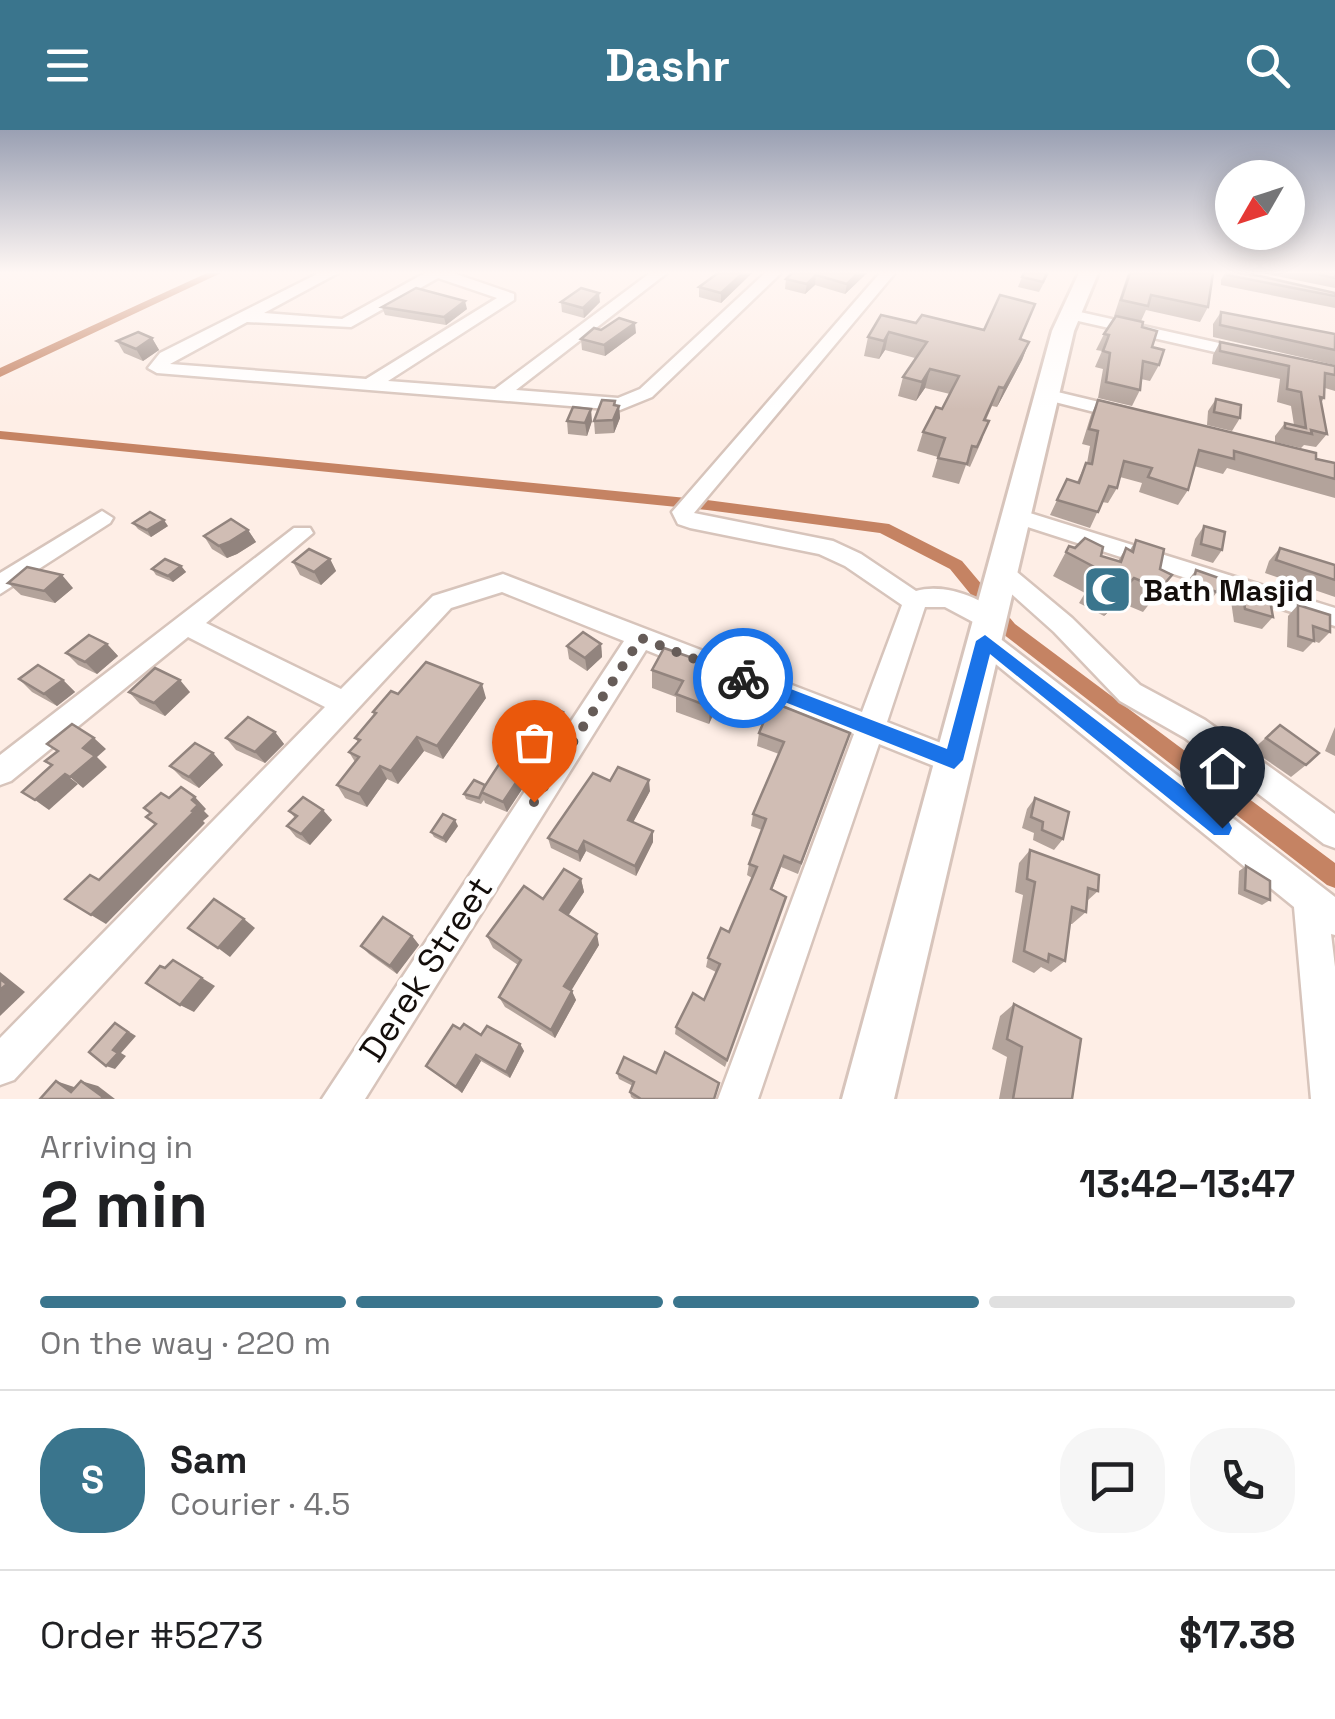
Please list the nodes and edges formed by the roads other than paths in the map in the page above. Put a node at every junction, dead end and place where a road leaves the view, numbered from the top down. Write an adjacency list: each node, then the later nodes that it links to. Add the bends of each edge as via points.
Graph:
1 (244, 318): 11 (street, via 166,357 157,368)
2 (263, 318): 3 (street, via 345,324)
3 (356, 318)
4 (476, 318): 11 (street)
5 (596, 318): 13 (street)
6 (726, 318): 13 (street, via 632,400 606,405)
7 (850, 318): 19 (street, via 683,512 698,523 825,547)
8 (1069, 318): 12 (main road)
9 (1085, 318): 10 (street)
10 (1260, 357)
11 (369, 385): 13 (street)
12 (1048, 395): 14 (street); 15 (main road)
13 (497, 396)
14 (1145, 418)
15 (1017, 516): 20 (main road); 21 (street)
16 (102, 518): 18 (street)
17 (302, 533): 22 (street)
18 (0, 585)
19 (914, 602): 20 (street, via 926,596); 25 (street)
20 (993, 610): 26 (main road); 28 (street, via 1063,625 1130,694 1195,729); 29 (street)
21 (1335, 617)
22 (185, 624): 24 (street); 27 (street)
23 (641, 638): 24 (street, via 503,583 442,602); 25 (street); 31 (street, Derek Street)
24 (346, 704): 30 (street)
25 (870, 728): 26 (street); 32 (street)
26 (954, 760): 33 (main road)
27 (0, 772)
28 (1335, 833)
29 (1323, 909): 34 (street)
30 (0, 1066)
31 (342, 1099)
32 (738, 1099)
33 (868, 1099)
34 (1331, 1099)

